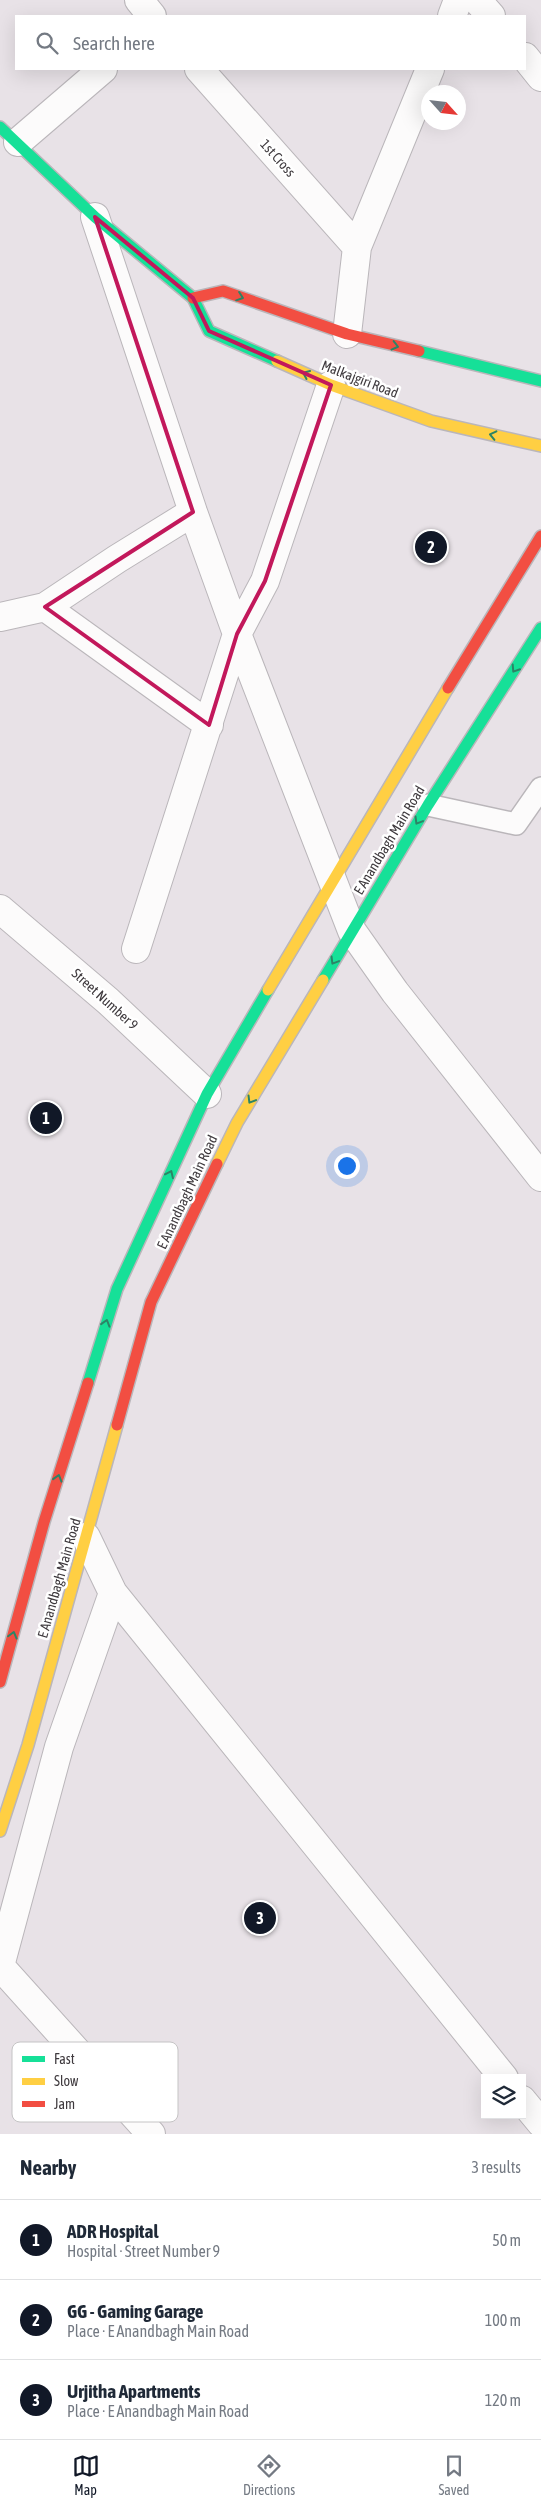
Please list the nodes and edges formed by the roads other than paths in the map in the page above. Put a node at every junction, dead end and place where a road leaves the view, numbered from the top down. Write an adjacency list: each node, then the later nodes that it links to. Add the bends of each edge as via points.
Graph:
1 (139, 0): 4 (street)
2 (458, 0): 5 (street)
3 (477, 0): 6 (street)
4 (151, 15)
5 (452, 15)
6 (490, 15)
7 (526, 58): 11 (street)
8 (103, 70): 12 (street)
9 (199, 70): 14 (street, 1st Cross)
10 (430, 70): 14 (street)
11 (541, 76)
12 (9, 134): 13 (street, Malkajgiri Road)
13 (95, 217): 15 (street, Malkajgiri Road); 20 (street)
14 (357, 247): 16 (street)
15 (193, 298): 16 (street, one-way to 16, via 223,291); 18 (street, Malkajgiri Road, one-way to 15, via 209,331)
16 (347, 334): 17 (street, one-way to 17)
17 (541, 381)
18 (331, 386): 19 (street, Malkajgiri Road, one-way to 18, via 431,421); 25 (street, via 265,581)
19 (541, 446)
20 (194, 512): 22 (street); 25 (street)
21 (541, 536): 29 (street, E Anandbagh Main Road)
22 (45, 607): 23 (street); 26 (street)
23 (0, 617)
24 (541, 628): 28 (street, E Anandbagh Main Road, one-way to 28)
25 (237, 634): 26 (street); 29 (street)
26 (209, 725): 32 (street)
27 (538, 797): 28 (lane, via 516,824)
28 (428, 805): 31 (street, E Anandbagh Main Road, one-way to 31)
29 (332, 878): 31 (street); 33 (street, E Anandbagh Main Road)
30 (0, 908): 33 (street, Street Number 9, via 108,1001)
31 (352, 931): 34 (street, via 395,992); 35 (street, E Anandbagh Main Road, one-way to 35, via 237,1123 151,1302)
32 (136, 949)
33 (207, 1094): 37 (street, E Anandbagh Main Road, one-way to 33, via 44,1522 117,1289)
34 (541, 1177)
35 (86, 1537): 36 (street); 38 (street, E Anandbagh Main Road, via 28,1745)
36 (113, 1593): 39 (street, via 59,1747); 41 (street)
37 (0, 1679)
38 (0, 1831)
39 (0, 1966): 40 (street)
40 (68, 2042)
41 (501, 2074)
42 (526, 2105): 44 (street)
43 (140, 2122): 45 (street)
44 (541, 2123)
45 (151, 2134)

